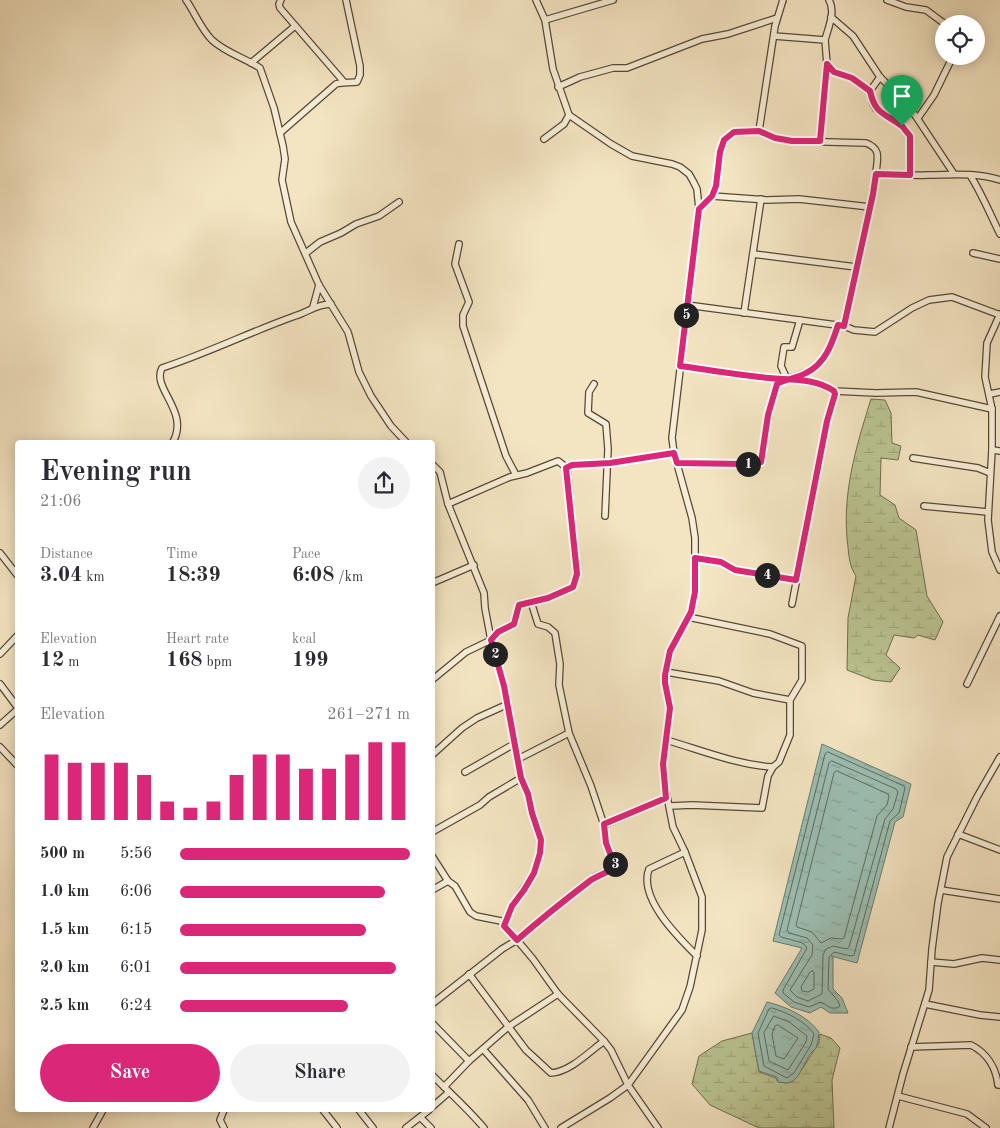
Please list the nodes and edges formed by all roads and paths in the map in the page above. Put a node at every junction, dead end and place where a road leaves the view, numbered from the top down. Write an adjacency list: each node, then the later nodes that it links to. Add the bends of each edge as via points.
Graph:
1 (186, 0): 16 (street, via 213,41)
2 (281, 0): 13 (street, via 280,8)
3 (346, 0): 20 (street, via 360,75 357,82)
4 (536, 0): 12 (street)
5 (613, 0): 12 (street)
6 (783, 0): 11 (street)
7 (830, 0): 9 (street)
8 (887, 0): 10 (street, via 906,8 926,10)
9 (831, 17): 15 (street); 19 (street, via 853,36)
10 (935, 17)
11 (777, 18): 14 (street); 21 (street, via 702,39 627,68 613,68 580,77)
12 (545, 20): 21 (street)
13 (295, 26): 16 (street); 20 (street)
14 (774, 36): 15 (street); 25 (street)
15 (825, 40): 17 (street)
16 (251, 63): 26 (street, via 260,68)
17 (827, 64): 22 (street, via 834,72 852,78); 28 (street)
18 (949, 65): 24 (street, via 934,96)
19 (880, 77): 22 (street); 24 (street)
20 (344, 82): 26 (street, via 336,84)
21 (558, 87): 23 (street)
22 (870, 91): 31 (street, via 876,109 902,126 910,136)
23 (569, 114): 27 (street, via 564,124); 38 (street, via 632,156 680,167 694,181)
24 (918, 118): 30 (street)
25 (759, 131): 28 (street, via 792,141); 34 (street, via 734,132 724,140)
26 (280, 133): 41 (street, via 285,159 282,180 287,209)
27 (544, 139)
28 (820, 141): 29 (street, via 874,146 877,152)
29 (876, 174): 31 (street); 37 (street)
30 (954, 174): 31 (street); 32 (street)
31 (910, 175)
32 (970, 175): 33 (street); 39 (street)
33 (1000, 180)
34 (712, 196): 35 (street); 38 (street)
35 (761, 199): 37 (street, via 799,199); 43 (street)
36 (398, 202): 41 (street, via 379,216 320,242)
37 (870, 207): 45 (street)
38 (699, 209): 48 (street)
39 (1000, 234)
40 (459, 244): 72 (street, via 455,264 469,302 463,315 463,326 506,456)
41 (306, 253): 46 (street)
42 (972, 253): 44 (street)
43 (753, 254): 45 (street); 50 (street)
44 (1000, 259)
45 (856, 267): 53 (street)
46 (319, 285): 47 (street); 49 (street)
47 (331, 304): 49 (street); 62 (street, via 348,332 371,396)
48 (687, 305): 50 (street); 54 (street)
49 (313, 307): 61 (street, via 162,368 161,384 175,410 177,428)
50 (744, 313): 52 (street)
51 (999, 317): 53 (street, via 952,298 929,300 875,332); 59 (street, via 987,342 985,359 985,377)
52 (800, 320): 53 (street); 55 (street, via 792,348 784,347 781,366)
53 (841, 326): 55 (street, via 825,357 808,372)
54 (680, 366): 55 (street); 65 (street, via 672,438)
55 (787, 378): 57 (street, via 817,383); 67 (street, via 777,384 774,391 761,462)
56 (594, 384): 68 (street, via 589,392 588,413 606,424)
57 (834, 391): 60 (street, via 916,392); 82 (street)
58 (1000, 392): 59 (street)
59 (990, 394): 60 (street)
60 (992, 409): 63 (street)
61 (174, 440)
62 (404, 440)
63 (992, 450): 64 (street); 71 (street)
64 (1000, 451)
65 (674, 453): 67 (street); 68 (street)
66 (913, 458): 71 (street, via 978,468)
67 (677, 463): 78 (street, via 692,518)
68 (606, 464): 70 (street); 76 (street)
69 (435, 467): 73 (street, via 440,472)
70 (566, 468): 72 (street, via 558,461); 84 (street, via 577,574 573,587)
71 (990, 473): 75 (street)
72 (516, 474): 73 (street)
73 (448, 504): 79 (street)
74 (924, 506): 75 (street)
75 (988, 512): 80 (street, via 992,552)
76 (605, 516)
77 (0, 553): 81 (street)
78 (695, 558): 82 (street, via 721,562 735,570); 87 (street, via 695,592)
79 (474, 565): 83 (street); 89 (street, via 484,593)
80 (1000, 570)
81 (15, 572)
82 (796, 580): 85 (street)
83 (435, 582)
84 (531, 602): 89 (street, via 519,605 514,624 498,632); 100 (street, via 538,624 555,633 560,664 559,684)
85 (792, 604)
86 (1000, 616): 94 (street)
87 (688, 617): 91 (street, via 670,651); 95 (street, via 770,634 802,646 802,680)
88 (15, 638): 90 (street)
89 (491, 640): 92 (street, via 466,652); 97 (street)
90 (0, 654)
91 (666, 672): 95 (street, via 719,681 753,693); 101 (street, via 670,708)
92 (435, 678)
93 (0, 684): 96 (street)
94 (967, 684)
95 (790, 700): 108 (street, via 790,735 779,762)
96 (15, 705)
97 (506, 705): 102 (street); 104 (street, via 477,718)
98 (15, 712): 99 (street)
99 (0, 725)
100 (569, 733): 106 (street); 113 (street)
101 (666, 740): 108 (street, via 730,759); 111 (street, via 663,764)
102 (514, 744): 106 (street); 109 (street)
103 (0, 746): 107 (street)
104 (435, 752)
105 (1000, 757): 115 (street)
106 (518, 759): 110 (street)
107 (15, 763)
108 (773, 767): 112 (street, via 762,808)
109 (465, 772)
110 (521, 778): 114 (street); 123 (street, via 541,840 540,853 530,880 512,906)
111 (666, 798): 112 (street); 113 (street)
112 (670, 806): 117 (street, via 673,827)
113 (604, 824): 124 (street, via 606,843 615,866 613,869 596,876)
114 (435, 830)
115 (958, 834): 116 (street); 121 (street, via 947,857)
116 (1000, 850)
117 (685, 852): 125 (street, via 702,897 702,930); 125 (street, via 648,869 645,878 670,928)
118 (435, 861): 119 (street)
119 (448, 881): 120 (street); 123 (street, via 455,886 470,912 496,919)
120 (435, 888)
121 (940, 890): 122 (street); 127 (street)
122 (1000, 899)
123 (504, 926): 124 (street)
124 (517, 940): 128 (street); 129 (street)
125 (697, 956): 140 (street, via 682,1010)
126 (1000, 960): 127 (street, via 982,958 954,964)
127 (931, 962): 131 (street)
128 (470, 974): 130 (street); 134 (street)
129 (558, 994): 134 (street); 135 (street)
130 (435, 1002)
131 (925, 1004): 132 (street); 136 (street)
132 (1000, 1017)
133 (435, 1026): 138 (street)
134 (508, 1028): 135 (street, via 551,1073 572,1065); 137 (street)
135 (604, 1041): 140 (street)
136 (911, 1047): 141 (street, via 971,1045 979,1049 996,1070); 144 (street)
137 (483, 1049): 138 (street); 160 (street, via 528,1100)
138 (469, 1061): 142 (street)
139 (435, 1078): 142 (street)
140 (628, 1085): 152 (street); 161 (street)
141 (1000, 1085)
142 (444, 1087): 143 (street)
143 (448, 1092): 145 (street); 159 (street)
144 (898, 1096): 162 (street); 163 (street, via 967,1114)
145 (435, 1104)
146 (103, 1112): 153 (street)
147 (223, 1112): 154 (street, via 220,1120)
148 (325, 1112): 155 (street)
149 (360, 1112): 156 (street)
150 (427, 1112): 151 (street)
151 (421, 1118): 157 (street); 158 (street)
152 (655, 1127)
153 (93, 1128)
154 (224, 1128)
155 (337, 1128)
156 (373, 1128)
157 (406, 1128)
158 (431, 1128)
159 (484, 1128)
160 (545, 1128)
161 (561, 1128)
162 (889, 1128)
163 (986, 1128)

